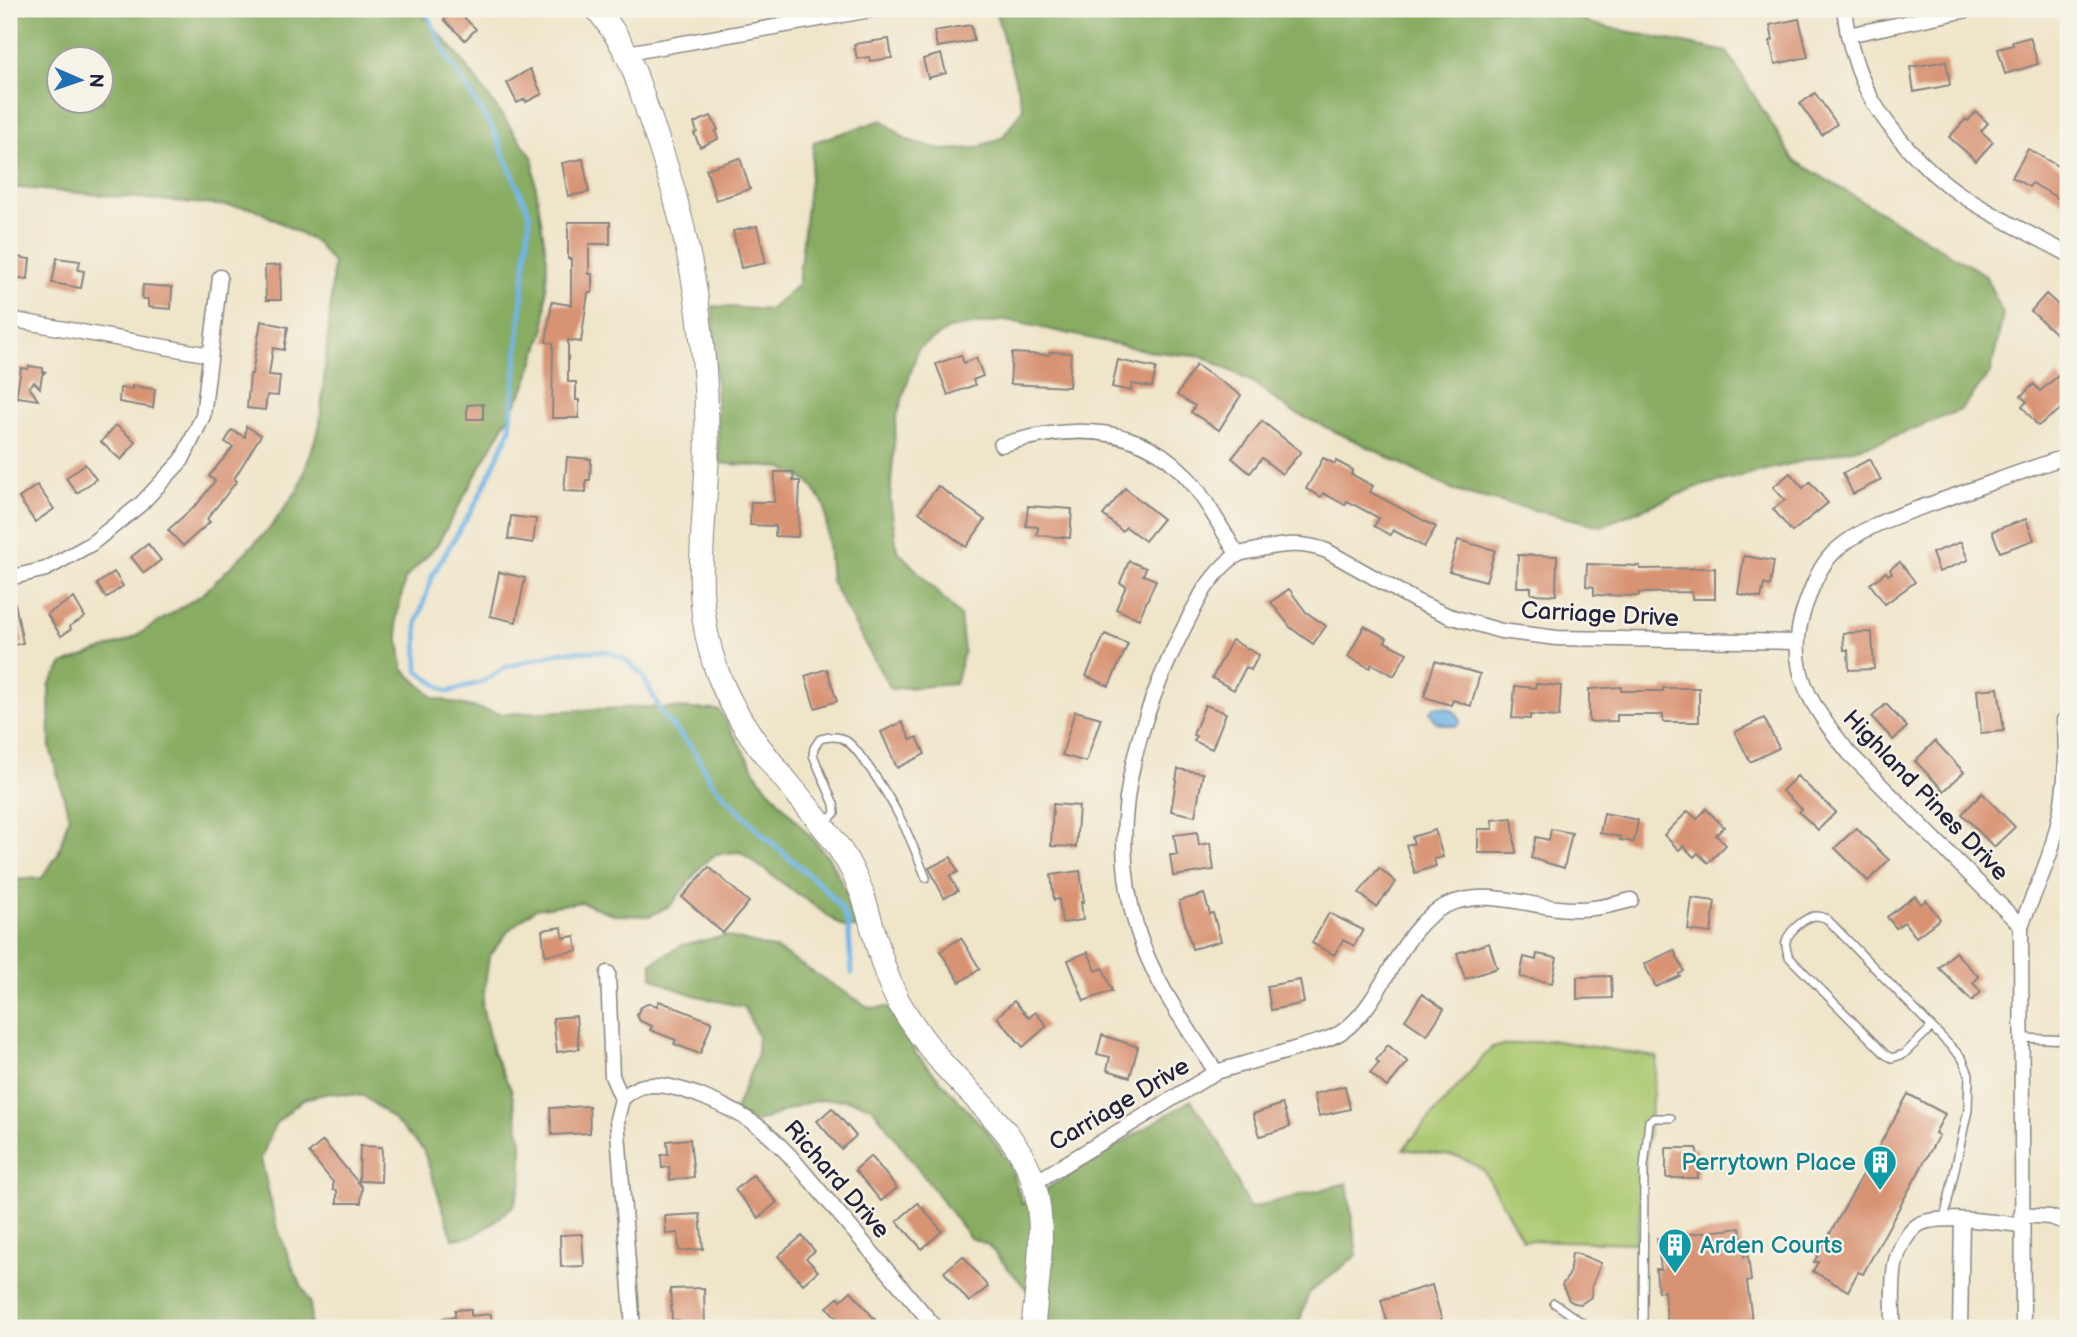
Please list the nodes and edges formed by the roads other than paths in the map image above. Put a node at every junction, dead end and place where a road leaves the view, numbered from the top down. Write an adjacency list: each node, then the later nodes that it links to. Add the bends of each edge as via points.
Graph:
1 (597, 9): 6 (main road)
2 (876, 9): 6 (street)
3 (1844, 9): 5 (street)
4 (1972, 9): 5 (street)
5 (1848, 35): 7 (street, via 1866,88 1923,165 1962,195)
6 (627, 53): 17 (main road, via 674,193 698,304 707,461 700,587 705,631 725,692 746,729)
7 (2068, 254)
8 (220, 277): 10 (street)
9 (9, 319): 10 (street)
10 (210, 355): 14 (street, via 203,416 181,460 141,504 91,544 46,569)
11 (1001, 445): 13 (street, via 1067,432 1091,431 1133,439 1166,457 1191,481)
12 (2068, 456): 15 (street, Highland Pines Drive, via 1893,518 1854,538 1820,571 1802,614)
13 (1238, 555): 15 (street, Carriage Drive, via 1283,544 1314,546 1449,616 1501,631 1558,638); 25 (street, Carriage Drive, via 1204,590 1163,673 1132,763 1125,811 1126,873 1138,932 1162,987)
14 (9, 578)
15 (1797, 642): 20 (street, Highland Pines Drive, via 1806,690 1832,733)
16 (2064, 720): 20 (street, via 2066,781 2059,815)
17 (823, 826): 18 (lane, via 835,813 834,804 814,748 820,739 843,738 886,790); 28 (main road, via 861,889 901,1006 930,1048 1013,1142)
18 (926, 878)
19 (1632, 900): 25 (street, via 1602,908 1559,908 1483,896 1446,906 1415,933 1374,995 1342,1032)
20 (2021, 926): 23 (street)
21 (608, 973): 26 (street, via 612,1076)
22 (1932, 1027): 22 (lane, via 1826,919 1807,918 1790,934 1786,941 1789,957 1886,1055 1904,1054); 29 (lane, via 1962,1058 1969,1074 1968,1110)
23 (2021, 1038): 24 (lane); 31 (street)
24 (2068, 1040)
25 (1216, 1072): 28 (street, Carriage Drive)
26 (622, 1099): 34 (street, via 617,1119); 35 (street, Richard Drive, via 648,1085 673,1087 744,1116 765,1131)
27 (1671, 1118): 38 (lane, via 1649,1121 1644,1167)
28 (1034, 1183): 36 (main road, via 1040,1233)
29 (1944, 1220): 30 (street); 39 (street, via 1919,1224 1906,1237 1895,1263)
30 (1962, 1220): 31 (street); 40 (street)
31 (2021, 1220): 32 (street, via 2050,1217); 41 (street)
32 (2068, 1223)
33 (1554, 1303): 37 (lane)
34 (633, 1328)
35 (936, 1328)
36 (1033, 1328)
37 (1590, 1328)
38 (1643, 1328)
39 (1893, 1328)
40 (1960, 1328)
41 (2022, 1328)

